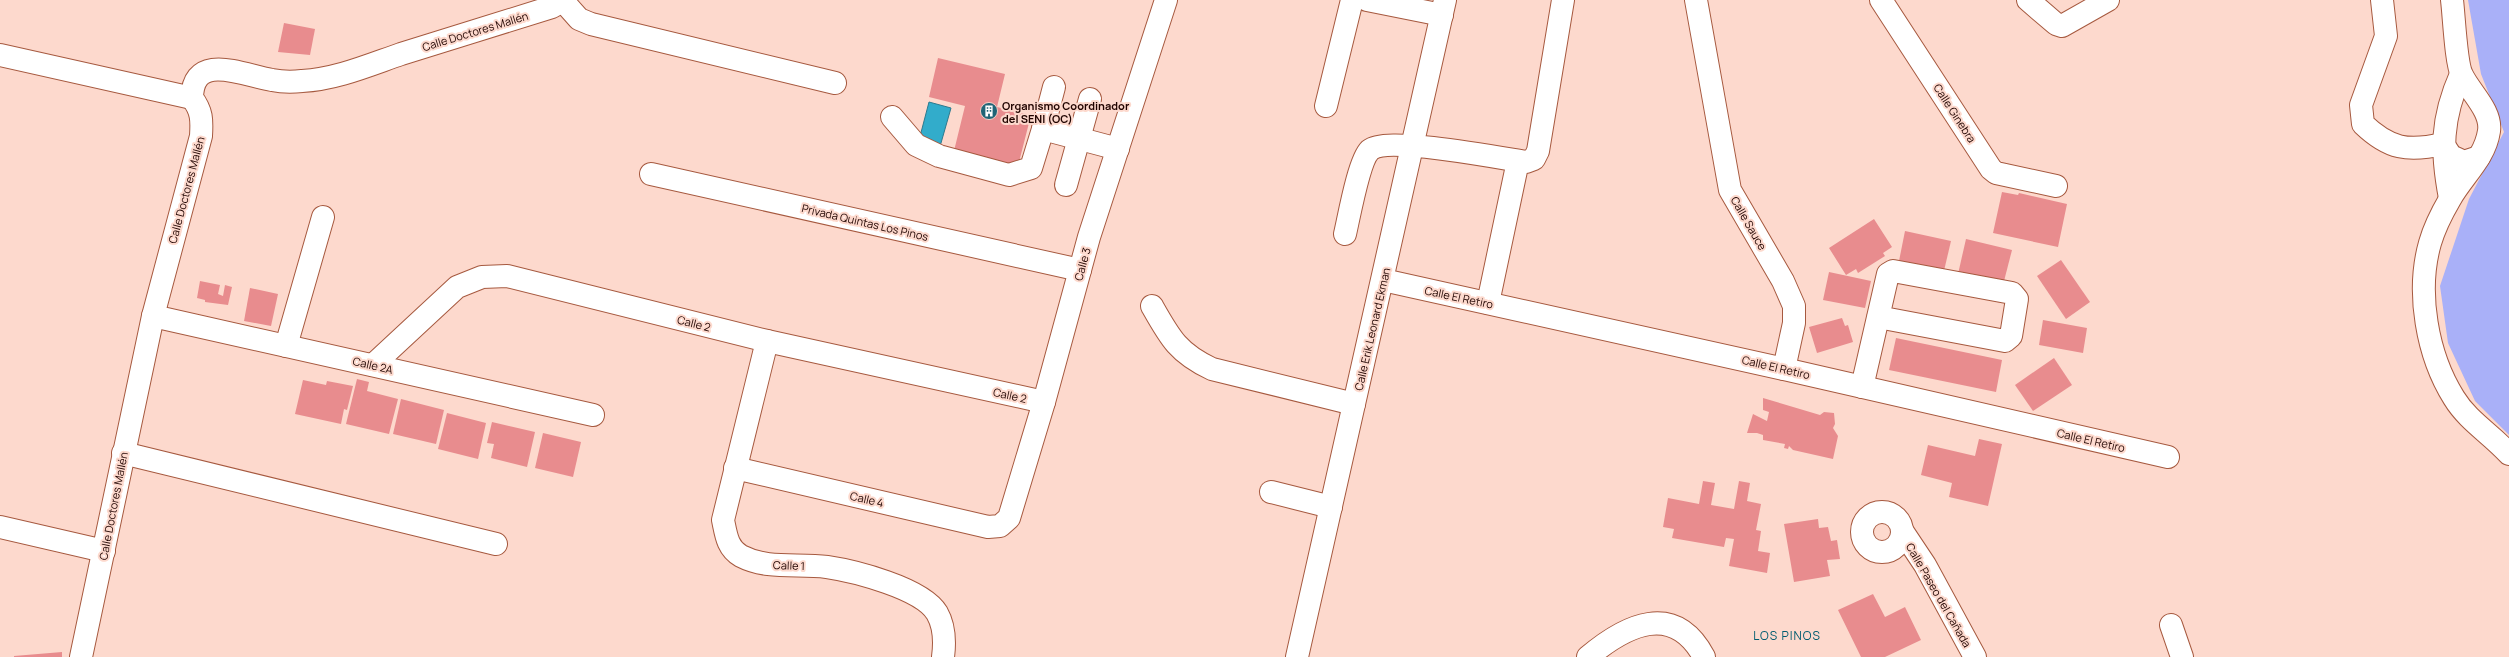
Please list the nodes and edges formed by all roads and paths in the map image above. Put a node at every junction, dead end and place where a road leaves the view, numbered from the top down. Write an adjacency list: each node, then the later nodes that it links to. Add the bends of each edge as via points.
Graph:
1 (564, 0): 15 (street, via 580,19 591,24); 17 (street, Calle Doctores Mallén, via 535,12 317,80 272,80 224,69 205,71 197,79 192,90)
2 (1166, 0): 25 (street, Calle 3)
3 (1352, 0): 19 (street)
4 (1367, 0): 12 (street)
5 (1563, 0): 27 (street, via 1538,151)
6 (1696, 0): 43 (street, Calle Sauce, via 1729,186 1792,297 1794,323)
7 (1881, 0): 30 (street, Calle Ginebra, via 1991,170)
8 (2028, 0): 9 (street, via 2056,24 2062,26)
9 (2108, 0)
10 (2382, 0): 23 (street, via 2386,36 2362,105 2363,124 2376,137 2395,147 2423,149)
11 (2452, 0): 14 (street)
12 (1444, 7): 24 (street, Calle Erik Leonard Ekman)
13 (0, 55): 17 (street)
14 (2461, 74): 23 (street, via 2447,112); 26 (street, via 2481,104 2489,129 2486,146)
15 (835, 83)
16 (1054, 88): 21 (street)
17 (192, 98): 38 (street, Calle Doctores Mallén, via 200,108 201,136)
18 (1090, 99): 22 (street)
19 (1326, 106)
20 (892, 117): 21 (street, via 908,138 923,149 1009,175 1031,168)
21 (1043, 129): 22 (street)
22 (1079, 138): 25 (street); 29 (street)
23 (2443, 144): 26 (street, via 2451,156 2464,162); 31 (street)
24 (1413, 145): 27 (street); 33 (street, via 1387,145 1370,150 1361,167); 35 (street, Calle Erik Leonard Ekman)
25 (1118, 149): 34 (street, Calle 3)
26 (2479, 157): 31 (street)
27 (1526, 160): 36 (street)
28 (650, 174): 34 (street, Privada Quintas Los Pinos)
29 (1066, 185)
30 (2056, 186)
31 (2450, 198): 49 (street, via 2430,242 2425,277 2428,332 2440,370 2454,398 2469,418)
32 (323, 217): 41 (street)
33 (1345, 234)
34 (1080, 270): 45 (street, Calle 3)
35 (1382, 280): 36 (street, Calle El Retiro); 46 (street, Calle Erik Leonard Ekman)
36 (1488, 303): 43 (street, Calle El Retiro)
37 (1152, 306): 46 (street, via 1171,340 1192,360 1212,369)
38 (152, 316): 41 (street, Calle 2A); 48 (street, Calle Doctores Mallén)
39 (1878, 317): 39 (street, via 1888,274 1897,270 2012,293 2018,299 2011,336 2005,341); 44 (street)
40 (767, 341): 42 (street, Calle 2, via 507,276 482,276 457,287); 45 (street, Calle 2); 51 (street, Calle 1)
41 (286, 346): 42 (street, Calle 2A)
42 (373, 365): 47 (street, Calle 2A)
43 (1784, 369): 44 (street, Calle El Retiro)
44 (1862, 387): 50 (street, Calle El Retiro)
45 (1044, 402): 54 (street, Calle 3, via 1009,518)
46 (1354, 404): 53 (street, Calle Erik Leonard Ekman)
47 (594, 415)
48 (123, 452): 57 (street); 58 (street, Calle Doctores Mallén)
49 (2509, 454)
50 (2168, 458)
51 (735, 468): 54 (street, Calle 4, via 988,527); 61 (street, Calle 1, via 723,520 727,543 740,556 771,566 827,567 886,582 912,592 936,612 946,640)
52 (1271, 492): 53 (street)
53 (1331, 507): 62 (street, Calle Erik Leonard Ekman)
54 (1000, 526)
55 (0, 527): 58 (street)
56 (1903, 532): 65 (street, Calle Paseo del Cañada)
57 (496, 544)
58 (104, 551): 60 (street, Calle Doctores Mallén)
59 (2171, 625): 66 (street)
60 (80, 657)
61 (943, 657)
62 (1297, 657)
63 (1588, 657): 64 (street, via 1629,628 1651,622 1668,624 1687,634)
64 (1704, 657)
65 (1975, 657)
66 (2182, 657)

